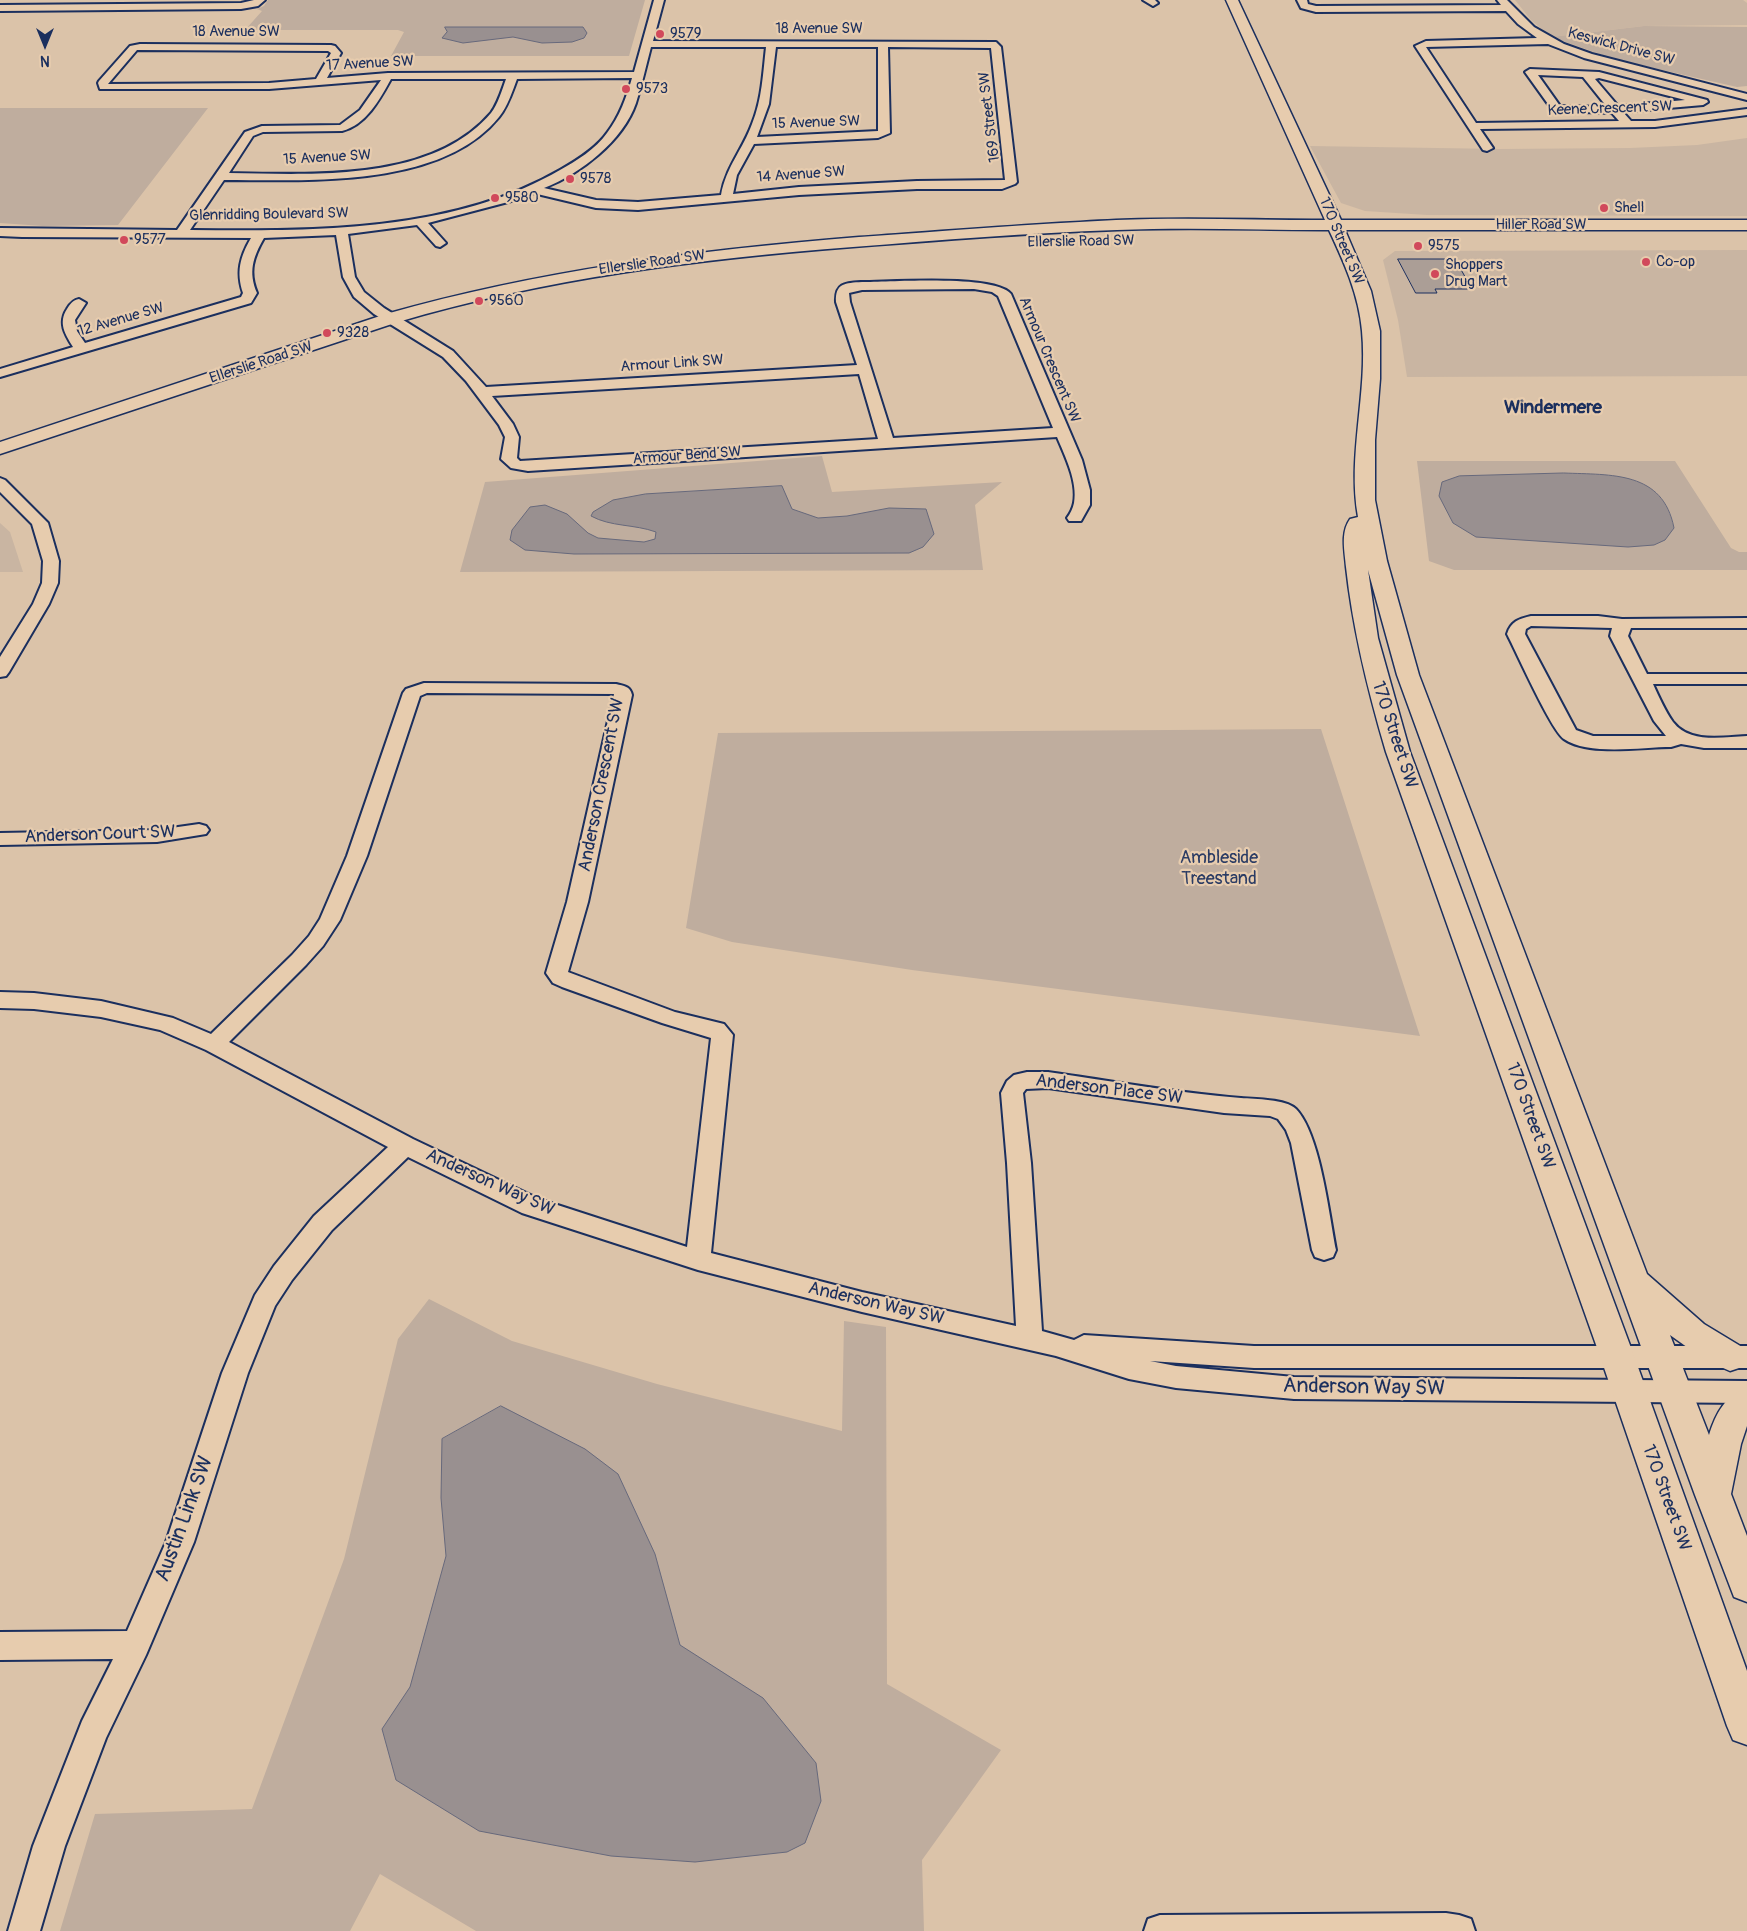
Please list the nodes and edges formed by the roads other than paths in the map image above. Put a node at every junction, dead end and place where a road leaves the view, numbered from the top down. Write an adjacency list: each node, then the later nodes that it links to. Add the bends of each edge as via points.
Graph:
1 (659, 0): 9 (street, Glenridding Boulevard SW)
2 (1232, 0): 32 (main road, 170 Street SW)
3 (1302, 0): 6 (street, via 1304,6 1316,8)
4 (255, 2): 5 (street)
5 (113, 3): 7 (street)
6 (1505, 4): 8 (street, Keswick Drive SW, via 1523,24)
7 (0, 8)
8 (1549, 42): 13 (street, Keswick Drive SW, via 1588,56); 25 (street, via 1421,45)
9 (647, 44): 10 (street, 18 Avenue SW); 15 (street, Glenridding Boulevard SW)
10 (771, 44): 11 (street, 18 Avenue SW); 26 (street, via 765,103)
11 (883, 44): 12 (street, 18 Avenue SW); 26 (street, 15 Avenue SW, via 884,133)
12 (994, 45): 29 (street, 169 Street SW, via 1010,161)
13 (1650, 71): 19 (street); 21 (street, Keswick Drive SW)
14 (513, 74): 15 (street, 17 Avenue SW); 17 (street, 17 Avenue SW); 28 (street, 15 Avenue SW, via 495,115 466,141 434,156 356,174)
15 (639, 75): 30 (street, Glenridding Boulevard SW, via 628,112 604,143 576,167)
16 (1599, 75): 19 (street); 22 (street, via 1588,77); 22 (street, via 1530,72 1557,110)
17 (388, 76): 18 (street, 17 Avenue SW); 28 (street, via 372,103 350,124 334,129 256,130 248,136)
18 (319, 82): 20 (street, 17 Avenue SW, via 269,86); 20 (street, 18 Avenue SW, via 336,52 331,48 140,47 134,48 103,83)
19 (1628, 82): 22 (street, via 1703,102)
20 (104, 87)
21 (1747, 96)
22 (1615, 110): 24 (street)
23 (1747, 112): 24 (street, Keene Crescent SW)
24 (1629, 125): 25 (street, Keene Crescent SW)
25 (1473, 126): 27 (street)
26 (749, 141): 31 (street, via 733,169)
27 (1487, 148)
28 (220, 176): 42 (street)
29 (1009, 184): 31 (street, 14 Avenue SW, via 868,187)
30 (532, 189): 33 (street, 14 Avenue SW); 35 (street, Glenridding Boulevard SW, via 488,205)
31 (727, 197): 33 (street, 14 Avenue SW, via 638,206)
32 (1324, 202): 36 (main road, via 1349,215); 41 (main road, 170 Street SW)
33 (596, 204): 34 (street)
34 (582, 218)
35 (420, 221): 39 (street, Glenridding Boulevard SW); 46 (street)
36 (1437, 225): 37 (main road, Hiller Road SW); 41 (main road, Hiller Road SW)
37 (1568, 225): 38 (main road, Hiller Road SW); 41 (main road, via 1530,232 1362,233 1345,237)
38 (1747, 226)
39 (341, 231): 43 (street, Glenridding Boulevard SW); 49 (street, Armour Bend SW, via 349,277 360,294)
40 (0, 232): 42 (street, Glenridding Boulevard SW)
41 (1338, 233): 44 (main road, Hiller Road SW); 45 (main road); 47 (main road, Ellerslie Road SW); 47 (main road, Ellerslie Road SW, via 1064,227); 58 (main road, 170 Street SW, via 1363,291 1371,331)
42 (181, 234): 43 (street, Glenridding Boulevard SW)
43 (260, 234): 50 (street, 12 Avenue SW, via 244,266 249,297)
44 (1747, 238)
45 (1182, 241)
46 (440, 243)
47 (820, 246): 49 (main road, Ellerslie Road SW, via 713,254 611,268 448,302)
48 (79, 304): 50 (street, via 68,322)
49 (392, 318): 53 (street, Armour Bend SW, via 448,354); 56 (main road, Ellerslie Road SW)
50 (81, 348): 52 (street, 12 Avenue SW)
51 (865, 369): 53 (street, Armour Link SW); 54 (street, Armour Crescent SW, via 842,291 862,286 974,286 996,289 1004,294); 55 (street, Armour Crescent SW)
52 (0, 373)
53 (481, 392): 55 (street, Armour Bend SW, via 506,424 512,437 509,458 516,465)
54 (1061, 432): 55 (street, Armour Bend SW); 59 (street, Armour Crescent SW, via 1074,460 1082,490 1082,505)
55 (887, 444)
56 (0, 448)
57 (0, 483): 62 (street, via 40,523 52,561 50,583 41,604)
58 (1365, 500): 74 (main road, 170 Street SW, via 1376,561 1408,675); 77 (main road, 170 Street SW, via 1354,533 1359,594 1378,689 1401,761)
59 (1075, 518)
60 (1747, 622): 61 (street)
61 (1622, 624): 63 (street, via 1619,636); 65 (street, via 1531,621 1523,623 1516,634 1563,726 1574,738 1600,742 1671,741)
62 (0, 672)
63 (1641, 679): 64 (street); 65 (street, via 1663,722)
64 (1747, 679)
65 (1681, 738): 66 (street)
66 (1747, 742)
67 (199, 830): 68 (street, Anderson Court SW, via 157,836)
68 (0, 838)
69 (0, 1000): 70 (street, Anderson Way SW, via 101,1009 165,1023)
70 (214, 1044): 71 (street, Anderson Way SW); 73 (street, Anderson Crescent SW, via 299,960 330,920 357,856 412,693 424,688 622,691 624,695 602,781 582,888 557,973 570,982 722,1034)
71 (405, 1144): 73 (street, Anderson Way SW, via 531,1206); 86 (street, Austin Link SW, via 323,1224 264,1302 235,1373 180,1542)
72 (1324, 1250): 75 (street, Anderson Place SW, via 1303,1143 1296,1126 1286,1114 1270,1108 1224,1105 1048,1080 1022,1080 1012,1093 1020,1163)
73 (698, 1260): 75 (street, Anderson Way SW)
74 (1634, 1281): 78 (main road, 170 Street SW); 79 (main road, via 1718,1352)
75 (1030, 1340): 76 (street, Anderson Way SW)
76 (1056, 1345): 77 (street, Anderson Way SW, via 1254,1357); 80 (street, Anderson Way SW, via 1129,1368 1238,1384 1294,1388)
77 (1617, 1356): 78 (street, Anderson Way SW); 80 (main road, 170 Street SW)
78 (1662, 1357): 79 (street, Anderson Way SW); 81 (main road, 170 Street SW)
79 (1739, 1357)
80 (1629, 1392): 81 (street, Anderson Way SW); 88 (main road, 170 Street SW)
81 (1675, 1392): 82 (street, Anderson Way SW); 84 (main road, 170 Street SW)
82 (1747, 1392)
83 (1747, 1403): 84 (main road, via 1729,1422)
84 (1713, 1495): 85 (main road, 170 Street SW)
85 (1747, 1585)
86 (136, 1645): 87 (street); 89 (street, Austin Link SW, via 93,1732 49,1846)
87 (0, 1646)
88 (1747, 1726)
89 (24, 1931)
90 (1160, 1931): 91 (street)
91 (1459, 1931)

